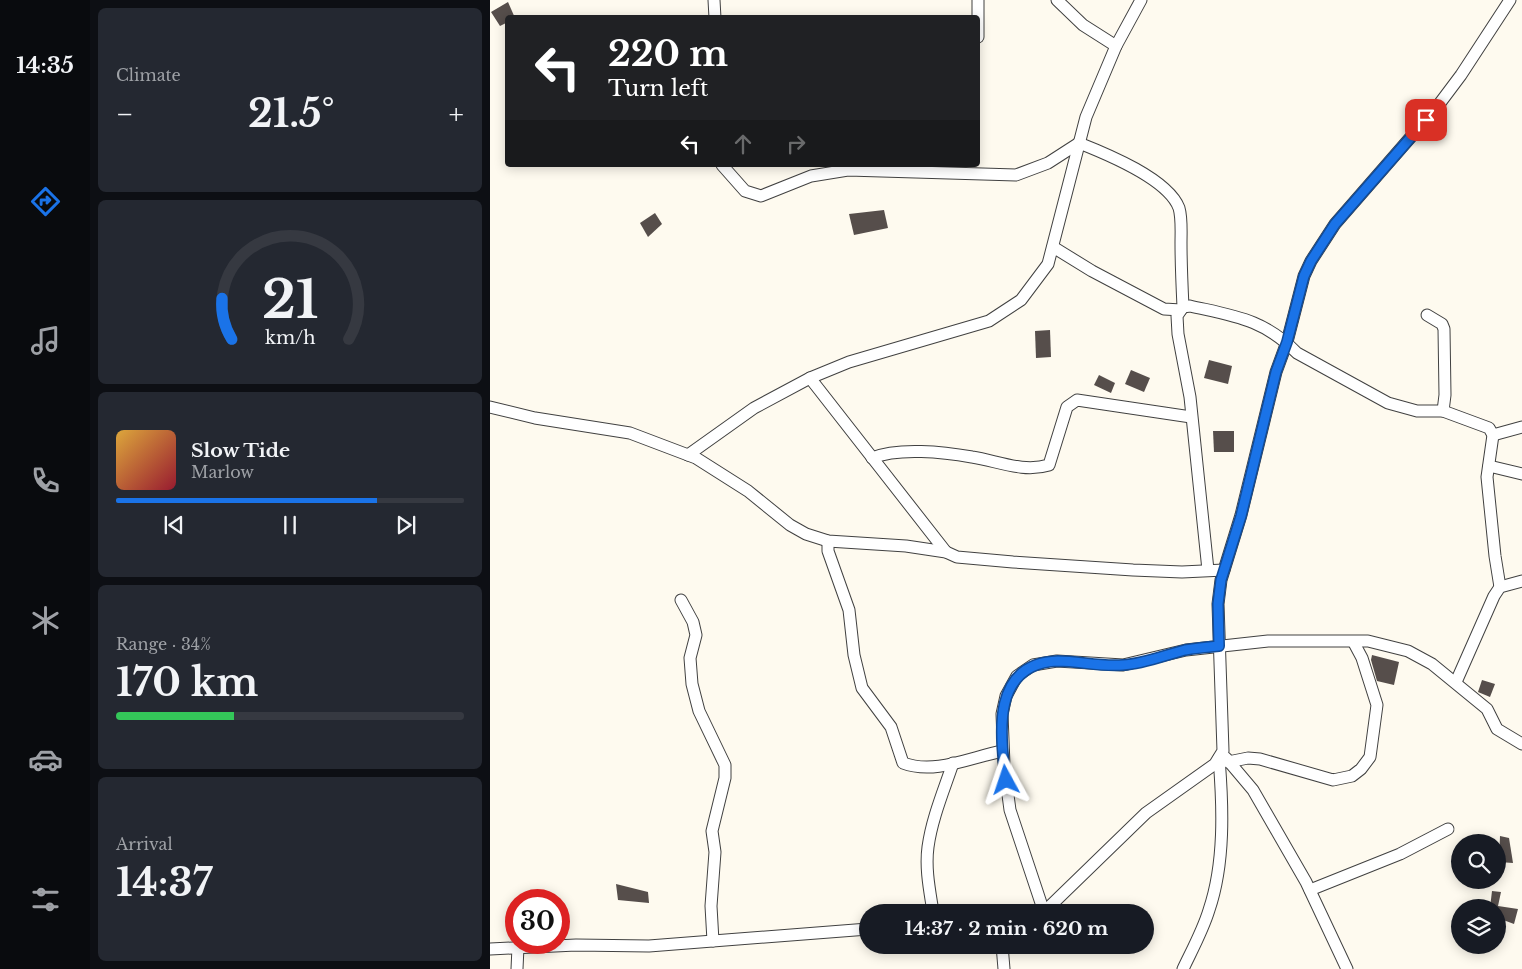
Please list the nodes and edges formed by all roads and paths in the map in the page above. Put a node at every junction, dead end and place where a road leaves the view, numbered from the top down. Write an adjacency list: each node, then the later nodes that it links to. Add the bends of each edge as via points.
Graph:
1 (714, 0): 6 (street)
2 (978, 0): 7 (street)
3 (1057, 0): 8 (street, via 1083,25)
4 (1141, 0): 8 (street)
5 (1510, 0): 17 (street, via 1437,108 1335,224 1304,276)
6 (715, 15)
7 (978, 15)
8 (1116, 46): 9 (street, via 1086,117)
9 (1079, 143): 11 (street, via 1048,163 1016,176); 12 (street); 14 (street, via 1114,156 1156,181 1179,208)
10 (724, 167): 11 (street, via 745,191 761,196 811,176 848,170)
11 (954, 169)
12 (1053, 247): 13 (street); 18 (street, via 1048,264 1021,300 989,322 849,362)
13 (1164, 309): 14 (street); 16 (street)
14 (1182, 309): 16 (street, via 1177,316); 17 (street, via 1190,306 1252,320)
15 (1427, 315): 20 (street, via 1442,324 1444,329)
16 (1178, 334): 21 (street)
17 (1287, 342): 20 (street, via 1297,353 1388,403 1417,411); 31 (street, via 1276,372 1241,516)
18 (810, 378): 24 (street, via 754,408); 25 (street)
19 (490, 407): 24 (street, via 561,423 630,433)
20 (1444, 411): 23 (street, via 1489,428)
21 (1191, 417): 25 (street, via 1077,400 1067,407 1049,465 1041,468 1024,468 972,457 910,452 884,453); 30 (street)
22 (1522, 427): 23 (street)
23 (1493, 435): 26 (street)
24 (688, 454): 28 (street, via 748,491 790,526)
25 (872, 458): 29 (street)
26 (1489, 466): 27 (street); 33 (street, via 1487,477)
27 (1522, 474)
28 (828, 541): 29 (street); 41 (street, via 828,551 850,610 854,655 862,688 892,727 903,763 915,767)
29 (946, 552): 30 (street, via 957,557 1013,562 1133,570)
30 (1208, 570): 31 (street)
31 (1224, 570): 36 (street, via 1218,604)
32 (1522, 581): 33 (street)
33 (1500, 587): 37 (street)
34 (681, 600): 48 (street, via 696,635 690,658 699,711 725,765 725,778 712,831)
35 (1354, 643): 36 (street, via 1268,641); 37 (street, via 1368,641 1408,651); 40 (street, via 1377,705 1370,757 1361,769 1352,776 1333,780 1260,759)
36 (1219, 646): 39 (street, via 1123,665 1057,661 1033,665 1017,676 1006,696 1002,714); 40 (street)
37 (1456, 682): 38 (street, via 1487,709 1497,729)
38 (1522, 744)
39 (1003, 751): 41 (street); 45 (street, via 1010,810)
40 (1223, 757): 43 (street, via 1254,790); 46 (street, via 1146,813); 56 (street, via 1219,867 1210,909)
41 (953, 763): 44 (street, via 928,848)
42 (1448, 829): 43 (street, via 1383,861)
43 (1310, 890): 57 (street)
44 (932, 904)
45 (1041, 904)
46 (1052, 904)
47 (859, 930): 48 (street)
48 (712, 940): 49 (street, via 649,946)
49 (570, 945)
50 (505, 948): 51 (street)
51 (490, 949)
52 (518, 954): 54 (street)
53 (1003, 954): 55 (street)
54 (517, 969)
55 (1004, 969)
56 (1183, 969)
57 (1348, 969)

